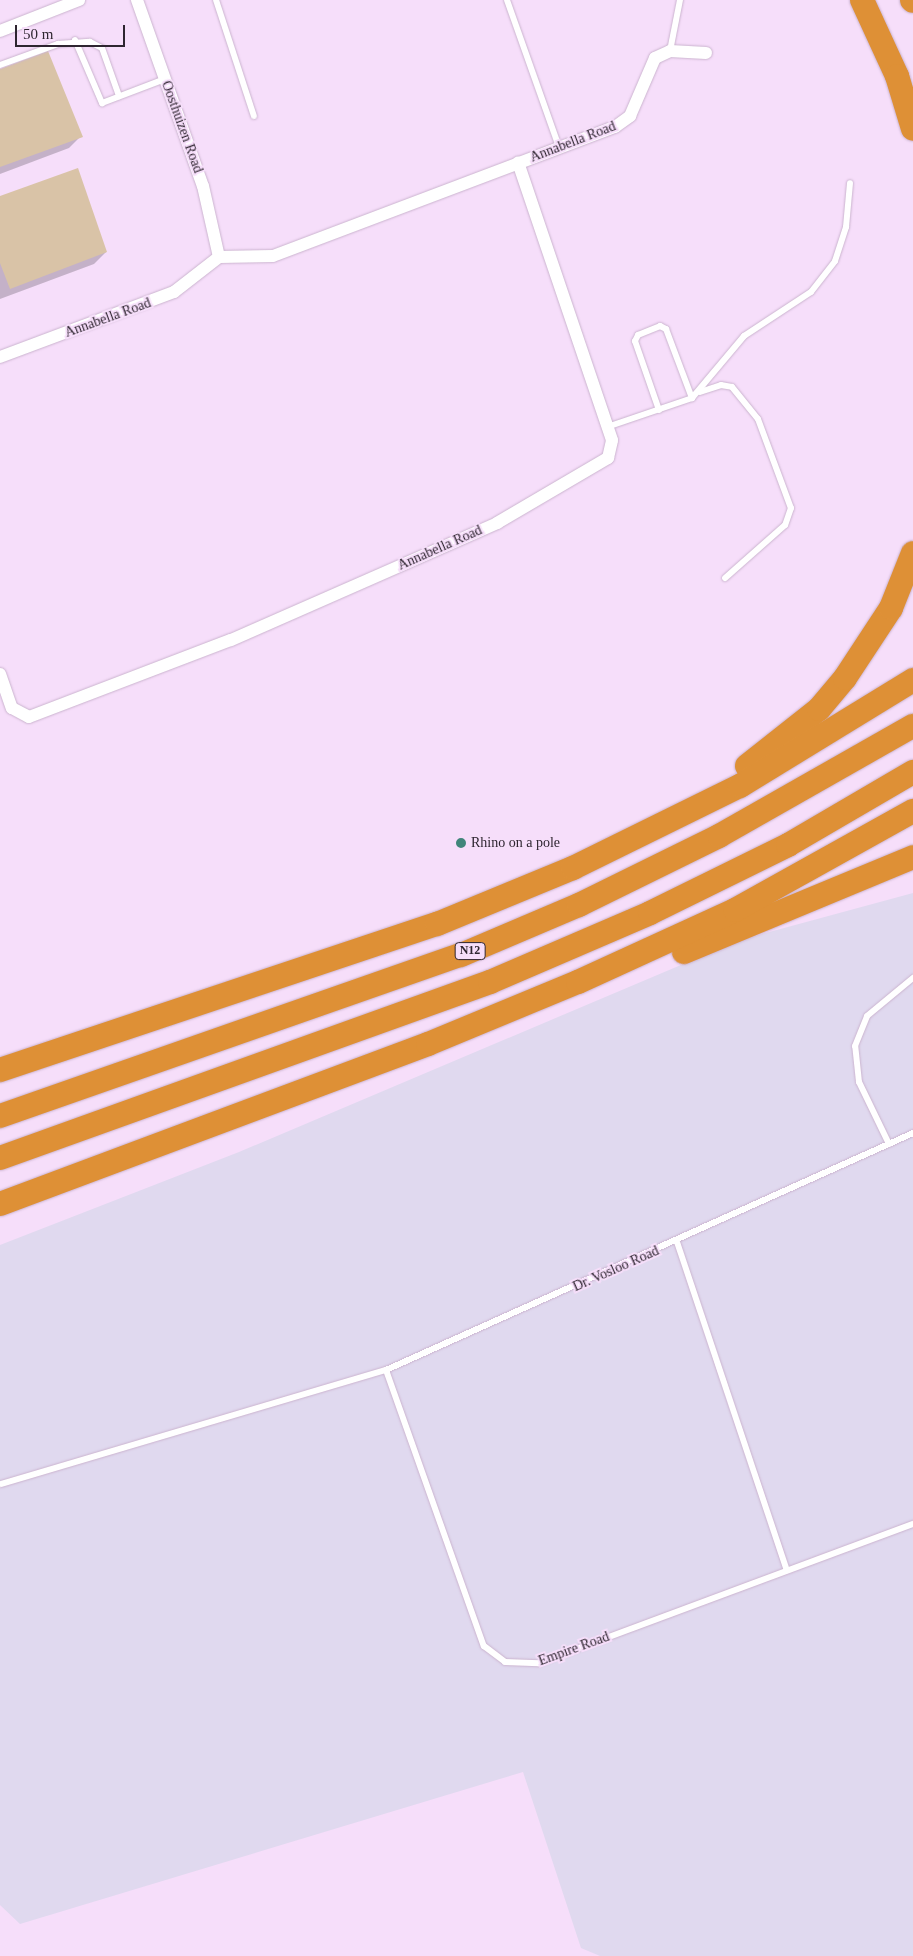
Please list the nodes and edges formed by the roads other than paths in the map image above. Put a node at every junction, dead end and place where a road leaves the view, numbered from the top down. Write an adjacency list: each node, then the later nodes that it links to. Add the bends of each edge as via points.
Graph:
1 (79, 0): 7 (street)
2 (137, 0): 12 (street, Oosthuizen Road)
3 (216, 0): 14 (lane)
4 (507, 0): 16 (lane)
5 (680, 0): 9 (lane)
6 (862, 0): 15 (highway, via 897,76)
7 (0, 31)
8 (75, 40): 11 (lane); 13 (lane, via 102,48); 13 (lane, via 97,100 102,103)
9 (670, 51): 10 (street); 16 (street, Annabella Road, via 649,65 626,120)
10 (706, 53)
11 (0, 64)
12 (165, 79): 13 (lane); 19 (street, Oosthuizen Road, via 203,186)
13 (119, 96)
14 (254, 116)
15 (913, 129)
16 (560, 147): 17 (street, Annabella Road)
17 (518, 163): 19 (street, Annabella Road, via 273,256); 24 (street, Annabella Road)
18 (850, 183): 21 (lane, via 846,226 835,261 811,292 744,336)
19 (218, 257): 20 (street, Annabella Road, via 174,292)
20 (0, 357)
21 (698, 393): 22 (lane); 26 (lane, via 721,385 732,387 758,419 791,508 786,525)
22 (692, 398): 23 (lane); 23 (lane, via 666,329 660,326 638,335 635,341)
23 (659, 410): 24 (lane)
24 (607, 427): 27 (street, Annabella Road, via 612,440 608,458 574,479 497,522 231,640 29,717 12,708)
25 (913, 553): 33 (highway, via 874,637 819,709 741,769)
26 (724, 578)
27 (0, 674)
28 (913, 680): 33 (highway, via 740,786)
29 (913, 726): 39 (highway, N12, via 719,836 461,955)
30 (913, 772): 42 (highway, via 788,845 650,913 499,978 406,1016)
31 (913, 811): 36 (highway, via 735,910)
32 (913, 857): 36 (highway, via 511,1022 458,1040)
33 (573, 868): 35 (highway, via 438,924)
34 (913, 978): 41 (lane, via 867,1016 855,1046 859,1082)
35 (188, 1007): 37 (highway); 38 (highway)
36 (428, 1044): 43 (highway)
37 (0, 1054)
38 (0, 1070)
39 (0, 1116)
40 (913, 1133): 41 (lane, Dr. Vosloo Road)
41 (889, 1144): 44 (lane, Dr. Vosloo Road)
42 (0, 1158)
43 (0, 1204)
44 (677, 1242): 45 (lane, Dr. Vosloo Road); 48 (lane)
45 (386, 1370): 46 (lane, Dr. Vosloo Road); 48 (lane, Empire Road, via 453,1566 484,1646 495,1658 516,1664 538,1663)
46 (0, 1484)
47 (913, 1524): 48 (lane, Empire Road)
48 (787, 1570)

